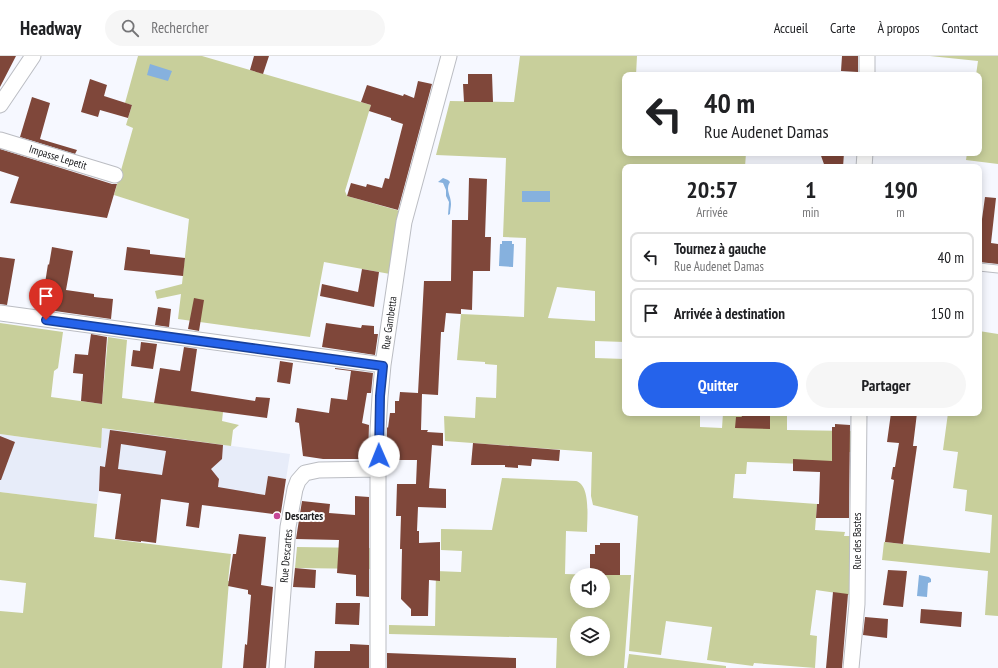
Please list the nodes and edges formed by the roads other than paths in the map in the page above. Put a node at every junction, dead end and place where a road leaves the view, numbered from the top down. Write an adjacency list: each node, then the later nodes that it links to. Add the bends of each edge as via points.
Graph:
1 (32, 56): 5 (street)
2 (449, 56): 11 (street, Rue Gambetta, via 404,222)
3 (867, 56): 4 (street)
4 (867, 72)
5 (0, 105)
6 (0, 140): 7 (street, Impasse Lepetit)
7 (115, 175)
8 (982, 267): 9 (lane)
9 (998, 269)
10 (0, 313): 11 (street)
11 (383, 366): 13 (street, Rue Gambetta)
12 (859, 416): 16 (street, Rue des Bastes, via 857,604)
13 (379, 469): 14 (street, Rue Descartes, via 320,470 305,473 298,481 288,533); 15 (street, Rue Gambetta)
14 (277, 668)
15 (378, 668)
16 (851, 668)

